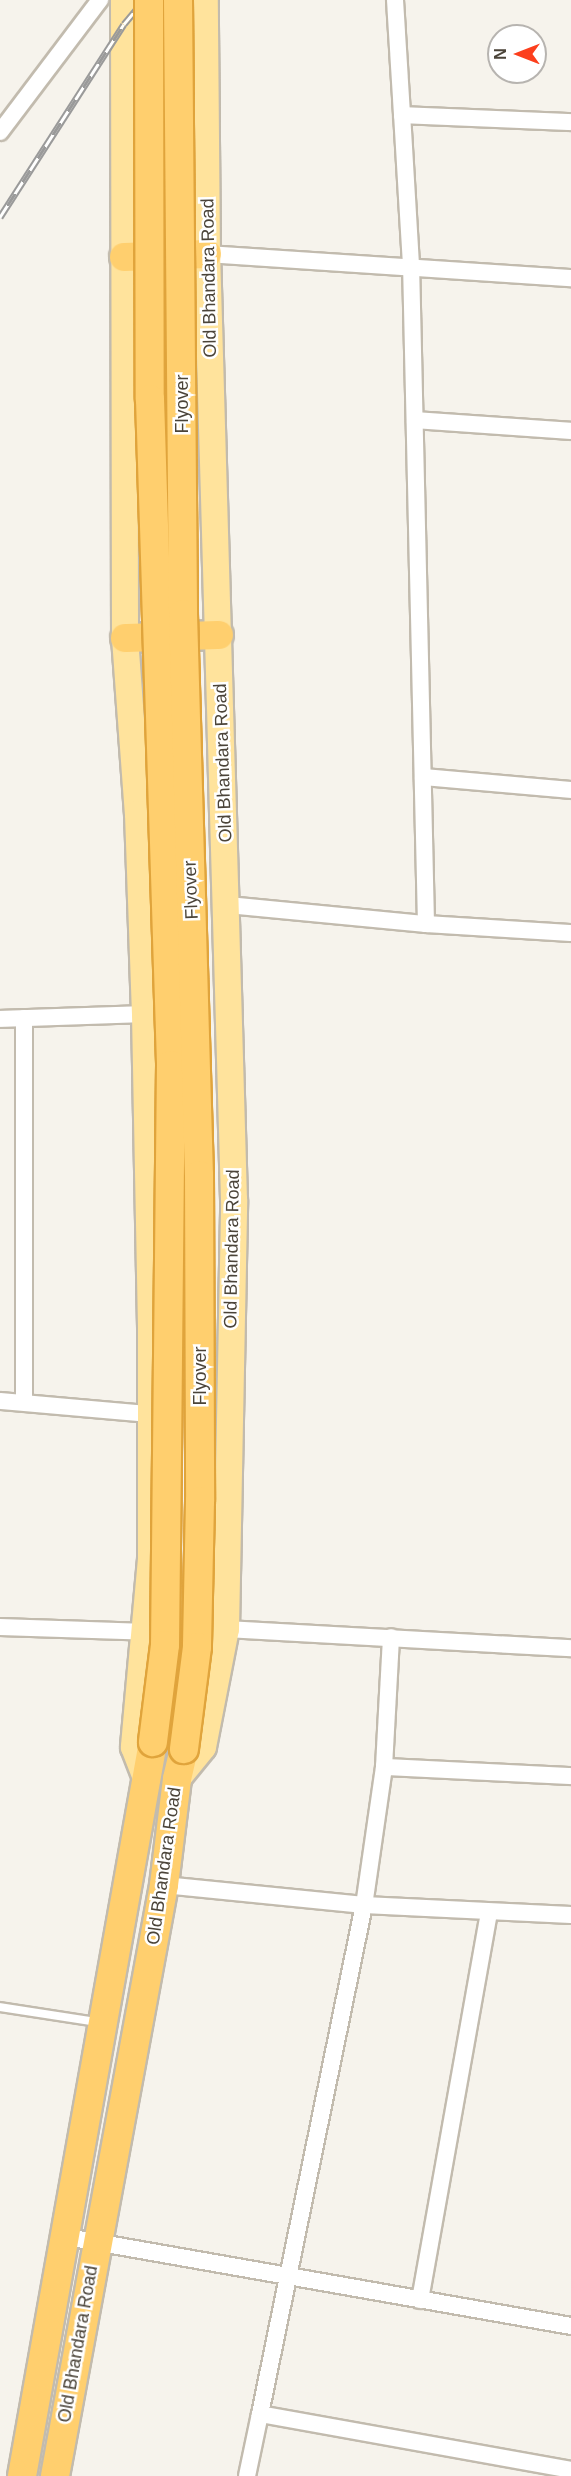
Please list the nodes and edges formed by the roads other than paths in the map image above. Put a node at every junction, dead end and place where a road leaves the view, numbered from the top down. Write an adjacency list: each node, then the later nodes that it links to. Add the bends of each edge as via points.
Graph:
1 (100, 0): 9 (street)
2 (124, 0): 11 (main road)
3 (149, 0): 35 (highway, Flyover, bridge, via 150,399 171,1065 165,1645)
4 (178, 0): 37 (highway, Flyover, bridge, via 183,614 199,1175 200,1501 197,1647)
5 (205, 0): 10 (main road, Old Bhandara Road)
6 (395, 0): 7 (street)
7 (402, 115): 8 (street); 12 (street)
8 (571, 122)
9 (0, 132)
10 (207, 254): 11 (highway); 12 (street); 16 (main road, Old Bhandara Road)
11 (124, 257): 17 (main road)
12 (411, 265): 13 (street); 14 (street)
13 (571, 278)
14 (415, 420): 15 (street); 18 (street)
15 (571, 431)
16 (219, 635): 17 (highway); 20 (main road, Old Bhandara Road)
17 (125, 638): 23 (main road)
18 (423, 777): 19 (street); 21 (street)
19 (571, 790)
20 (228, 905): 21 (street); 30 (main road, Old Bhandara Road, via 234,1200)
21 (426, 924): 22 (street)
22 (571, 933)
23 (145, 1014): 24 (street); 28 (main road)
24 (24, 1018): 25 (street); 27 (street)
25 (0, 1019)
26 (0, 1401): 27 (street)
27 (24, 1402): 28 (street)
28 (150, 1414): 31 (main road)
29 (0, 1627): 31 (street)
30 (226, 1629): 31 (street); 32 (street); 37 (main road, Old Bhandara Road, via 203,1747)
31 (147, 1632): 35 (main road, via 134,1747)
32 (391, 1637): 33 (street); 34 (street)
33 (571, 1648)
34 (384, 1767): 36 (street); 39 (street)
35 (145, 1776): 43 (highway, Flyover, via 127,1903)
36 (571, 1776)
37 (177, 1779): 38 (highway, Old Bhandara Road)
38 (164, 1885): 39 (street); 45 (highway, Old Bhandara Road)
39 (364, 1905): 40 (street); 46 (street)
40 (489, 1913): 41 (street); 47 (street)
41 (571, 1915)
42 (0, 2007): 43 (lane)
43 (104, 2023): 44 (highway, Flyover)
44 (67, 2237): 45 (street); 51 (highway, Flyover)
45 (96, 2242): 46 (street); 52 (highway, Old Bhandara Road)
46 (286, 2277): 47 (street); 49 (street)
47 (420, 2300): 48 (street)
48 (571, 2326)
49 (260, 2414): 50 (street); 53 (street)
50 (571, 2470)
51 (22, 2476)
52 (56, 2476)
53 (247, 2476)

